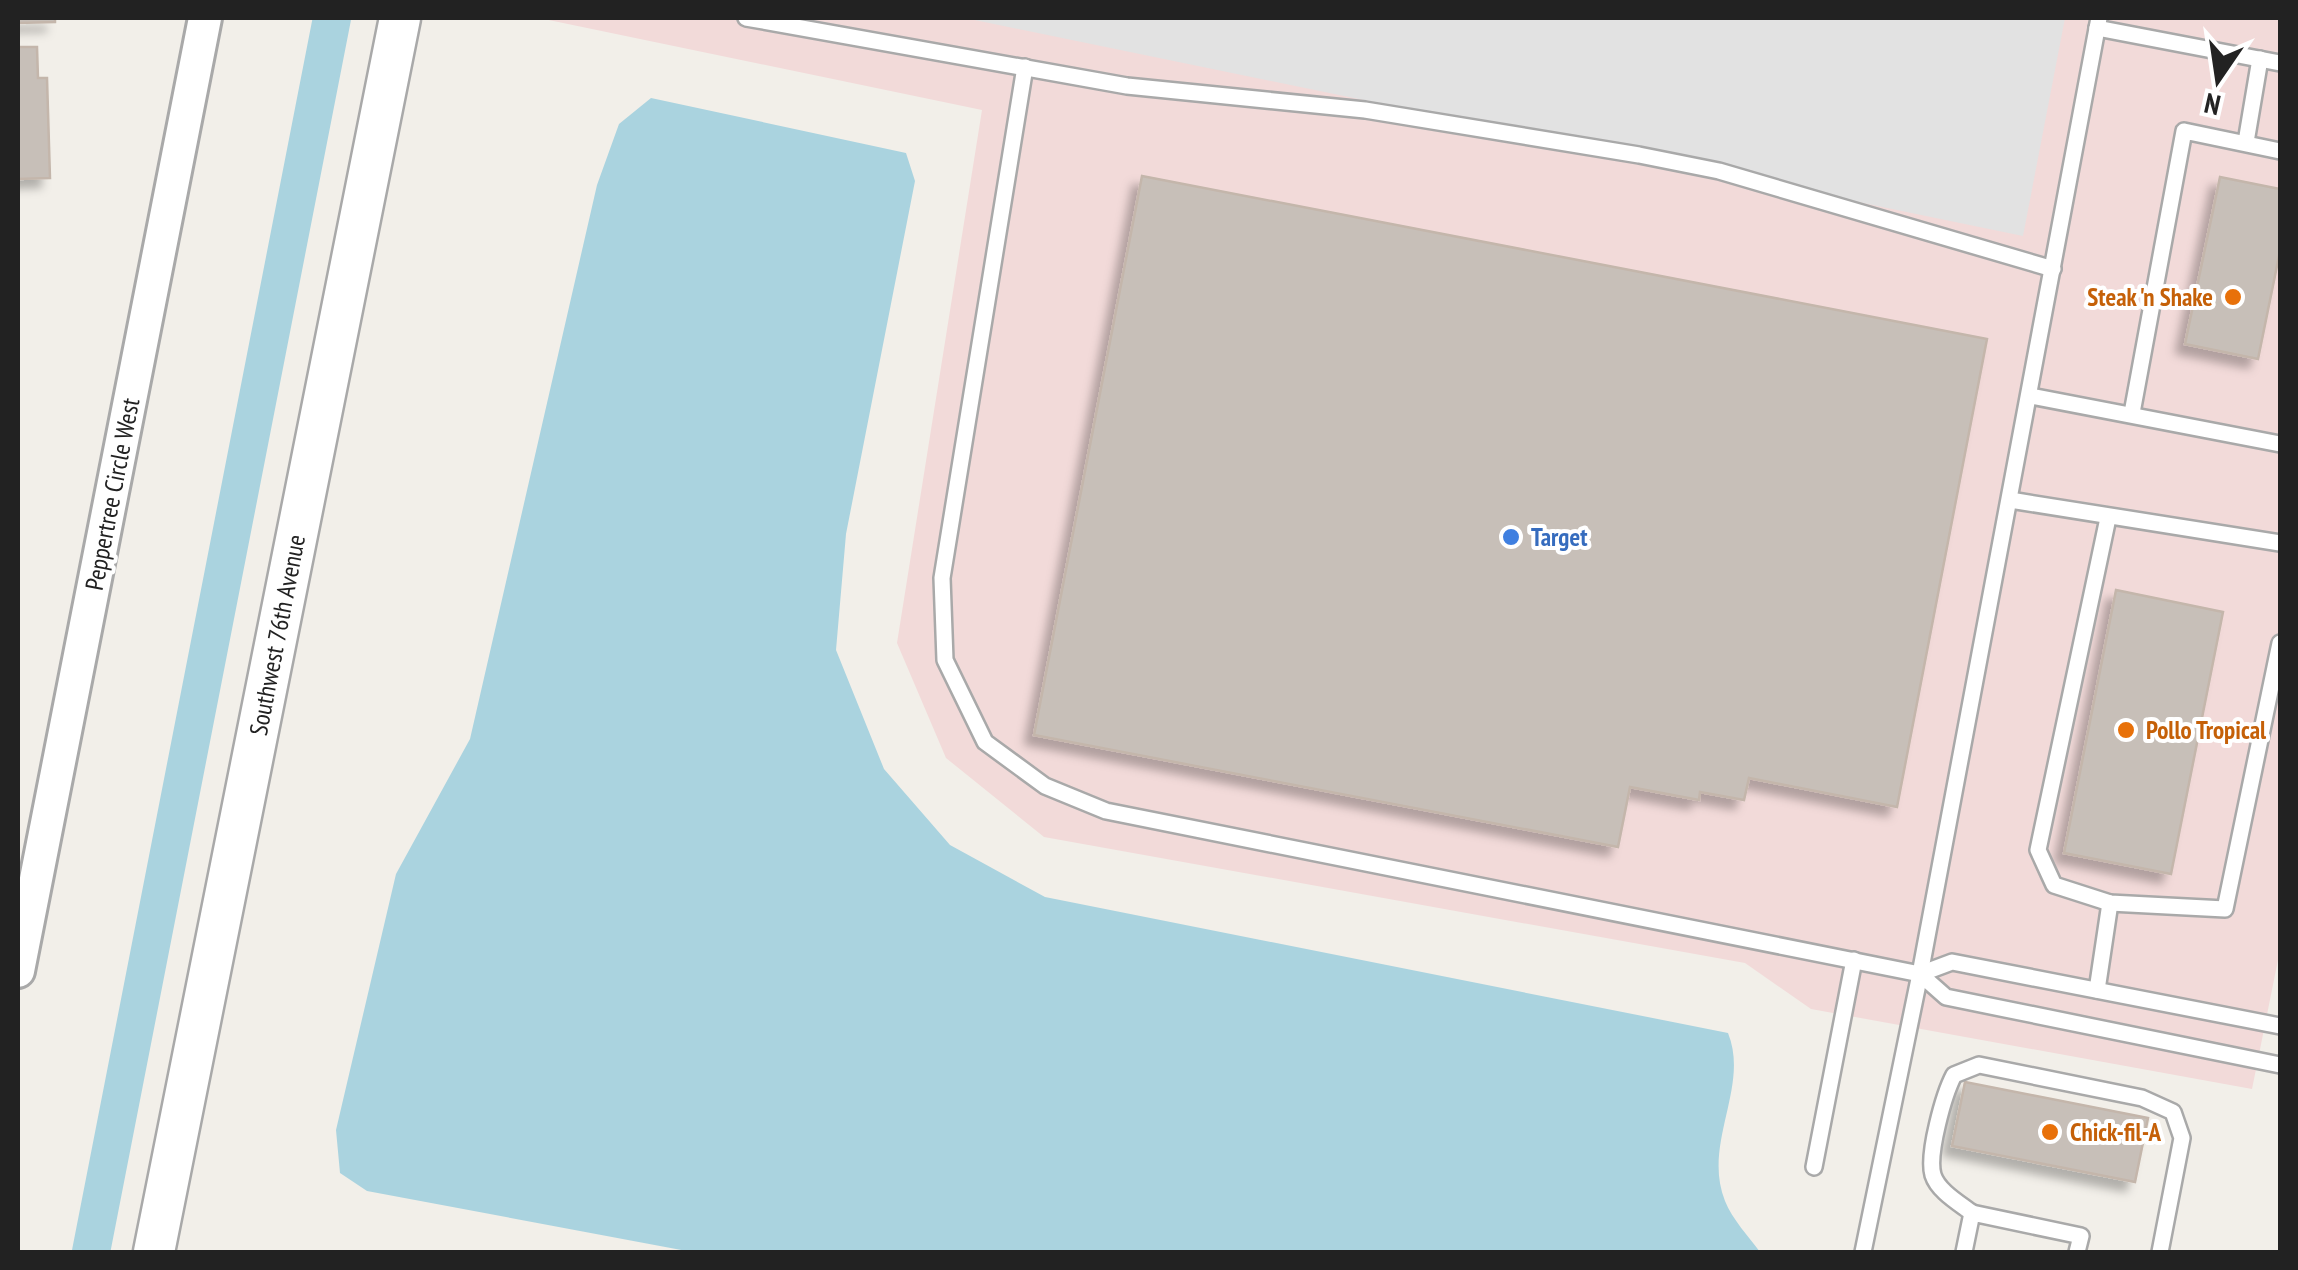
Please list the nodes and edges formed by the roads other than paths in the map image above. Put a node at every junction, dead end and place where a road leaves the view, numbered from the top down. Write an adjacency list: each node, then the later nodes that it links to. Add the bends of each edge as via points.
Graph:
1 (205, 18): 21 (street, Peppertree Circle West)
2 (400, 18): 28 (street, Southwest 76th Avenue)
3 (746, 18): 5 (lane)
4 (2098, 23): 6 (lane); 11 (lane)
5 (820, 24): 8 (lane)
6 (2260, 59): 7 (lane); 9 (lane)
7 (2280, 63)
8 (1025, 68): 11 (lane, via 1127,86 1421,118 1639,155); 20 (lane, via 942,578 945,660 986,742 1045,786 1106,812)
9 (2246, 142): 10 (lane); 13 (lane, via 2184,131)
10 (2280, 151)
11 (2053, 269): 12 (lane)
12 (2031, 396): 13 (lane); 15 (lane)
13 (2132, 413): 14 (lane)
14 (2280, 444)
15 (2010, 500): 16 (lane); 22 (lane)
16 (2108, 518): 17 (lane); 19 (lane, via 2038,850 2054,886)
17 (2280, 543)
18 (2280, 644): 19 (lane, via 2224,909)
19 (2110, 903): 23 (lane)
20 (1854, 960): 22 (lane); 26 (lane)
21 (18, 971)
22 (1920, 974): 23 (lane, via 1952,962); 25 (lane, via 1946,996); 29 (lane)
23 (2096, 990): 24 (lane)
24 (2280, 1026)
25 (2280, 1065)
26 (1814, 1167)
27 (1972, 1213): 30 (lane); 31 (lane, via 2081,1236); 32 (lane, via 1943,1190 1931,1162 1954,1074 1979,1065 2142,1098 2173,1112 2182,1138)
28 (154, 1252)
29 (1863, 1252)
30 (1964, 1252)
31 (2077, 1252)
32 (2160, 1252)

